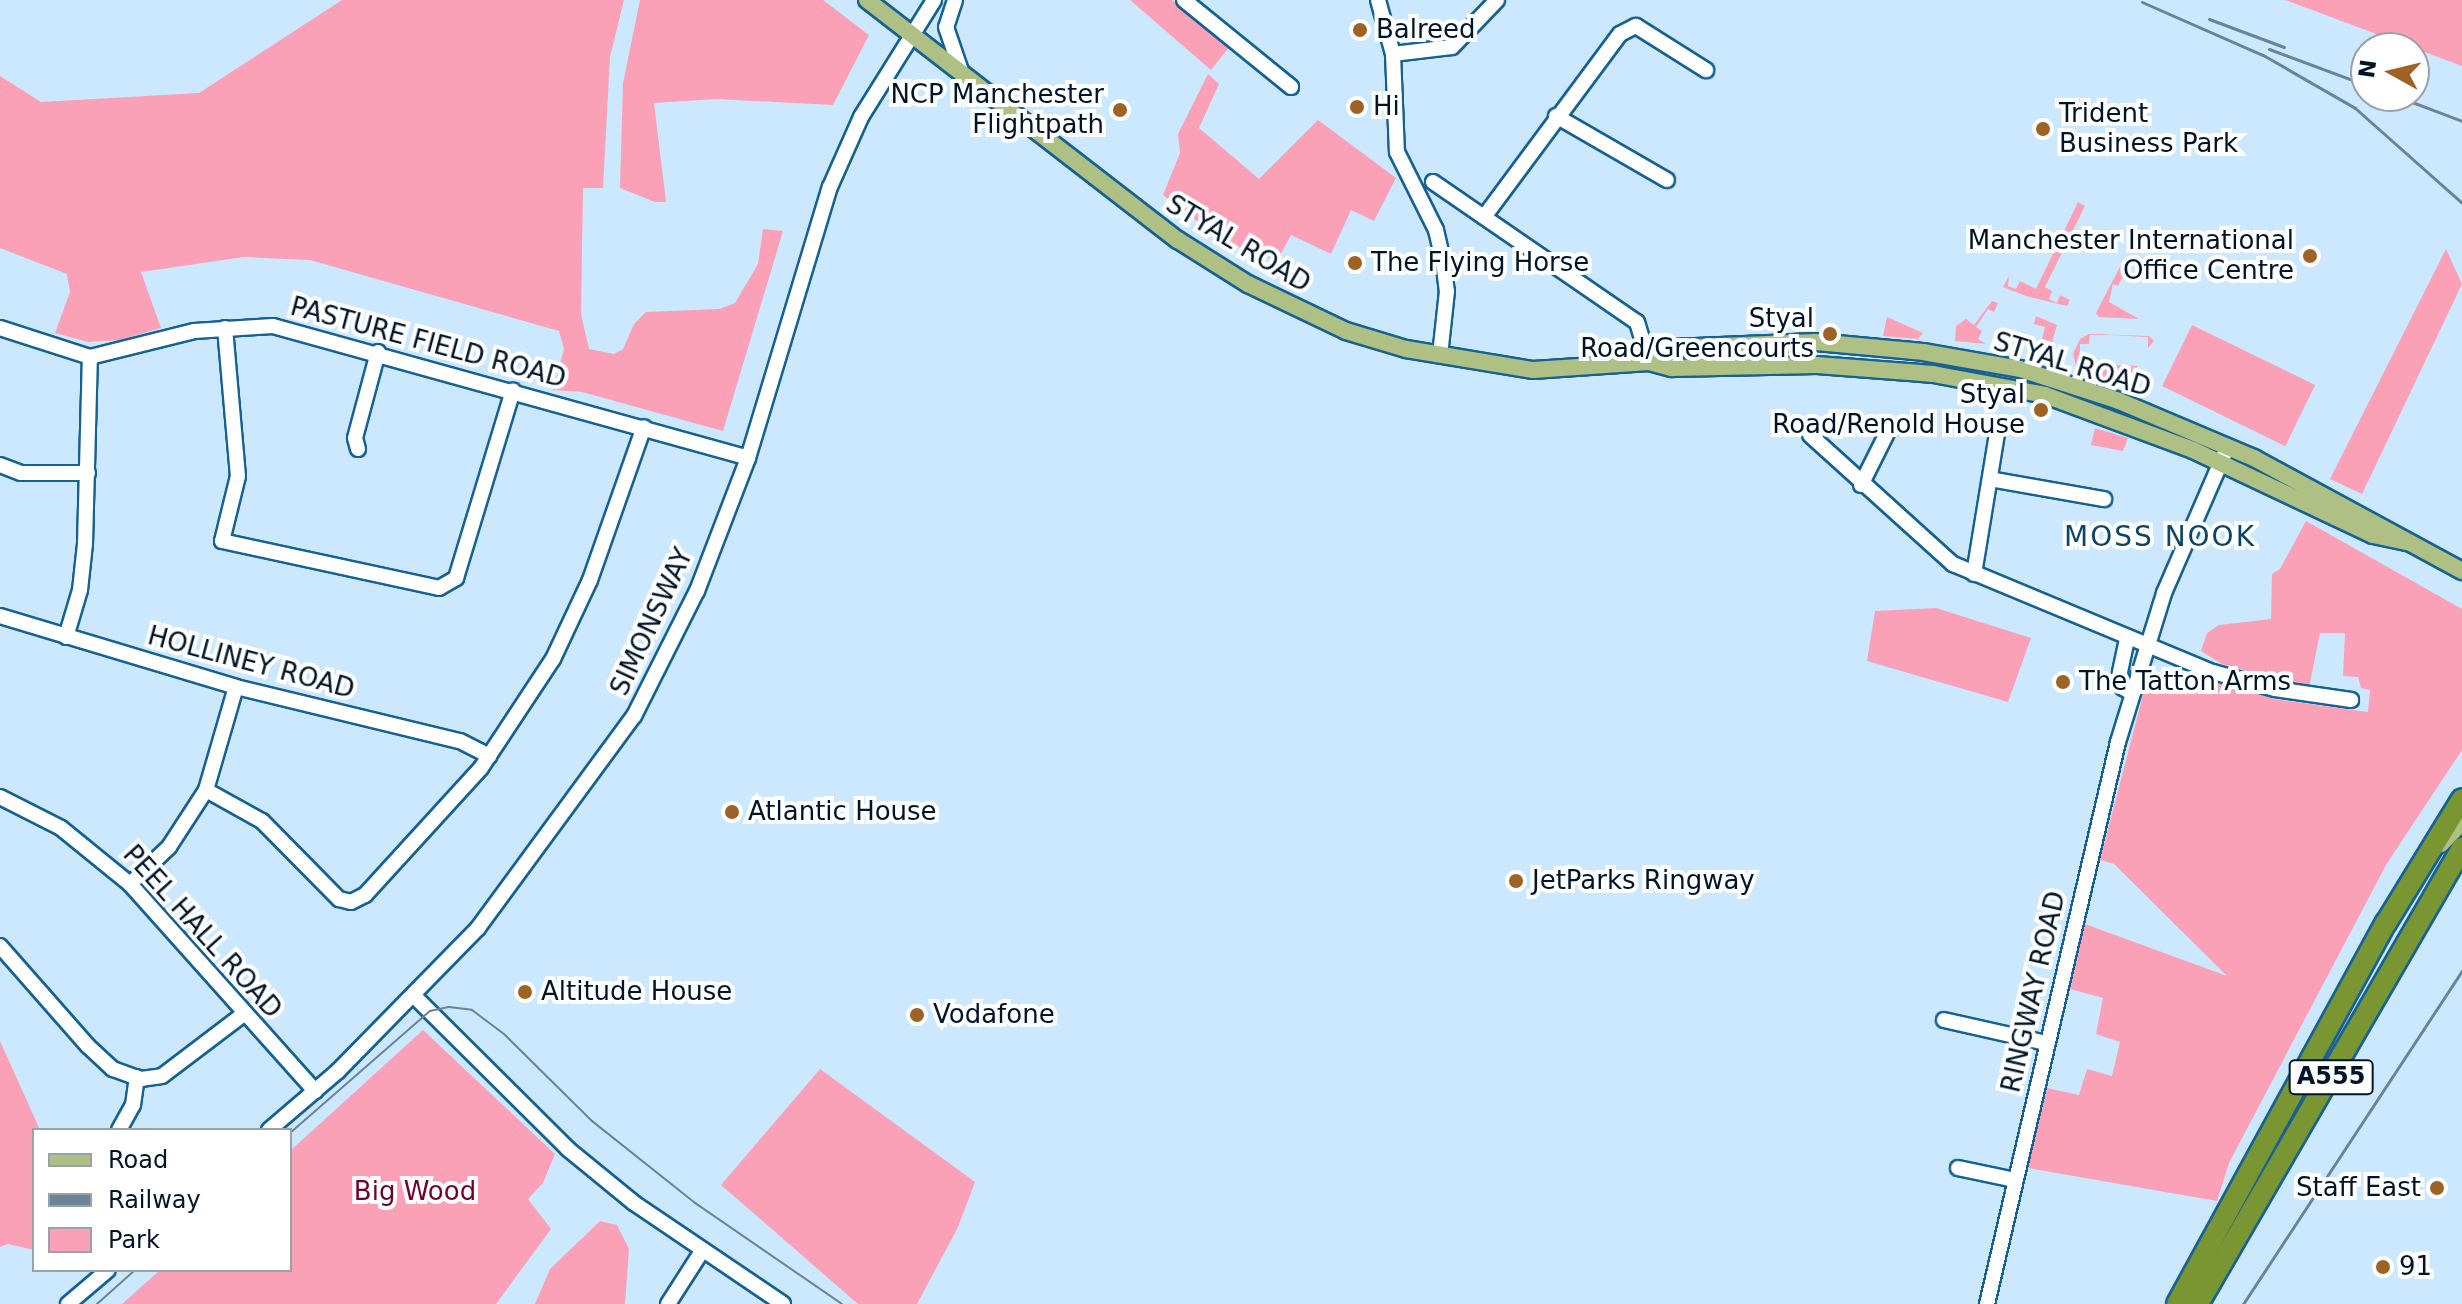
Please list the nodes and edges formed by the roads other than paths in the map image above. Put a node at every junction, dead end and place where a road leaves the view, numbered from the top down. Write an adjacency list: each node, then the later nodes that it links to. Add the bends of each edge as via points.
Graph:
1 (867, 0): 7 (main road, STYAL ROAD)
2 (934, 0): 7 (street, SIMONSWAY)
3 (955, 0): 10 (street, via 946,27)
4 (1184, 0): 11 (street)
5 (1378, 0): 8 (street)
6 (1497, 0): 8 (street, via 1452,47)
7 (909, 33): 10 (main road, STYAL ROAD); 29 (street, SIMONSWAY, via 861,117 830,187)
8 (1393, 54): 19 (street, via 1397,152 1436,230 1443,260 1447,291)
9 (1706, 70): 12 (street, via 1636,26 1620,34)
10 (963, 76): 19 (main road, STYAL ROAD, via 1178,240 1248,284 1346,331)
11 (1291, 87)
12 (1556, 116): 13 (street); 15 (street)
13 (1667, 180)
14 (1433, 182): 15 (street)
15 (1484, 217): 21 (street, via 1637,322)
16 (0, 328): 20 (street, PASTURE FIELD ROAD)
17 (225, 328): 18 (street, PASTURE FIELD ROAD, via 273,326); 20 (street, PASTURE FIELD ROAD); 22 (street, via 238,476 222,541 439,588 456,578)
18 (378, 352): 22 (street, PASTURE FIELD ROAD); 28 (street, via 355,438)
19 (1440, 355): 21 (main road, STYAL ROAD, via 1533,370)
20 (90, 357): 32 (street)
21 (1649, 362): 27 (main road, STYAL ROAD, via 1671,348 1760,342 1923,352 2051,378); 30 (main road, STYAL ROAD, via 1672,368 1817,365 1955,378 2074,403)
22 (513, 390): 24 (street, PASTURE FIELD ROAD)
23 (1904, 425): 34 (street, via 1889,429)
24 (644, 427): 29 (street, PASTURE FIELD ROAD); 46 (street, via 590,580 553,659)
25 (1998, 428): 33 (street)
26 (1810, 435): 34 (street)
27 (2228, 446): 30 (street, RINGWAY ROAD); 36 (main road, STYAL ROAD)
28 (358, 449)
29 (748, 458): 55 (street, SIMONSWAY, via 697,591 634,716 509,890)
30 (2219, 463): 36 (main road, STYAL ROAD, via 2373,535); 42 (street, RINGWAY ROAD)
31 (0, 465): 32 (street, via 21,473)
32 (88, 473): 40 (street, via 80,590)
33 (1990, 479): 35 (street); 38 (street)
34 (1861, 485): 38 (street, via 1938,555)
35 (2104, 499)
36 (2407, 542): 37 (main road, STYAL ROAD)
37 (2462, 571)
38 (1974, 574): 41 (street)
39 (0, 616): 40 (street, HOLLINEY ROAD)
40 (66, 637): 43 (street, HOLLINEY ROAD)
41 (2127, 639): 42 (street); 44 (street, RINGWAY ROAD, via 2120,673 2123,688)
42 (2145, 646): 44 (street, RINGWAY ROAD); 45 (street, via 2257,685)
43 (236, 687): 46 (street, HOLLINEY ROAD, via 460,741); 47 (street)
44 (2132, 693): 58 (street, RINGWAY ROAD)
45 (2351, 700)
46 (489, 756): 47 (street, via 408,853 351,902 339,899 262,821)
47 (206, 790): 53 (street, via 169,847)
48 (0, 797): 53 (street, PEEL HALL ROAD, via 61,828)
49 (2462, 799): 52 (highway, A555)
50 (2462, 822): 52 (main road, A555)
51 (2462, 848): 72 (highway, A555)
52 (2418, 869): 71 (highway, A555)
53 (130, 884): 56 (street, PEEL HALL ROAD)
54 (0, 946): 59 (street, via 88,1046 113,1069)
55 (413, 995): 60 (street, SIMONSWAY); 65 (street, via 535,1121)
56 (245, 1013): 59 (street, via 162,1076); 60 (street, PEEL HALL ROAD)
57 (1944, 1020): 58 (street)
58 (2046, 1043): 64 (street, RINGWAY ROAD)
59 (137, 1077): 61 (street, via 133,1105)
60 (315, 1091): 62 (street, SIMONSWAY)
61 (120, 1128)
62 (271, 1128)
63 (1958, 1168): 64 (street)
64 (2015, 1180): 70 (street, RINGWAY ROAD)
65 (702, 1251): 68 (street); 69 (street)
66 (106, 1272): 67 (street)
67 (68, 1304)
68 (668, 1304)
69 (783, 1304)
70 (1987, 1304)
71 (2177, 1304)
72 (2198, 1304)

